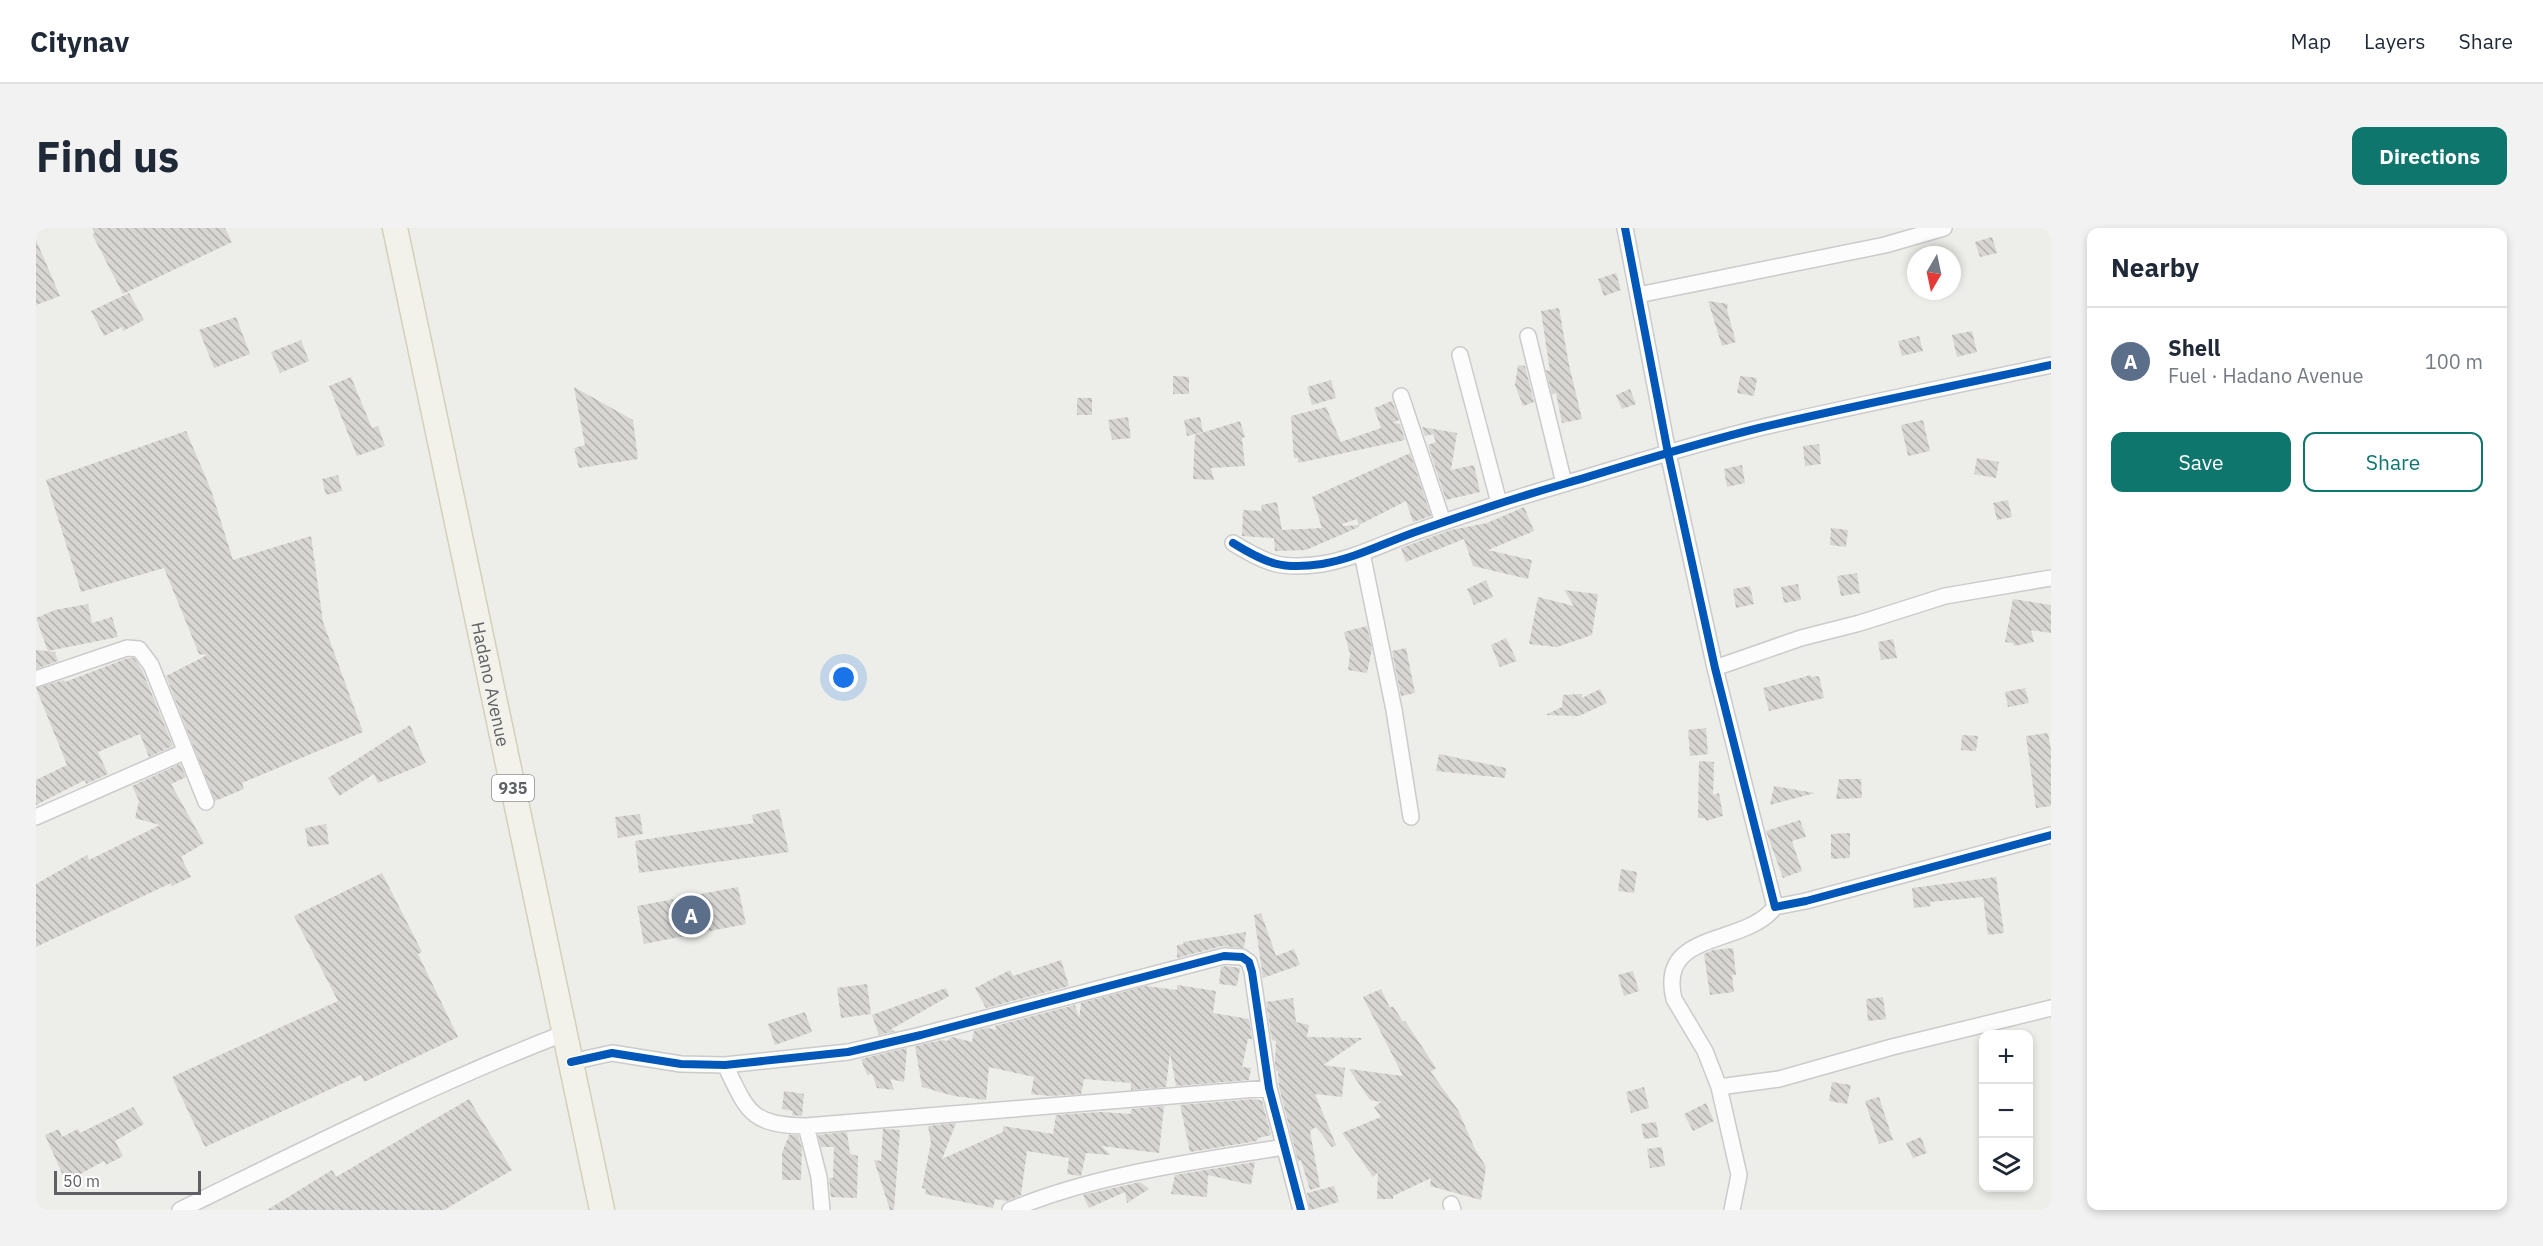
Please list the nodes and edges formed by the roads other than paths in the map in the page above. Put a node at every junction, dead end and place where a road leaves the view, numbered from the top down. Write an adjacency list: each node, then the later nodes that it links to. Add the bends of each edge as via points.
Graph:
1 (395, 228): 25 (main road, Hadano Avenue / 935)
2 (1625, 228): 4 (street)
3 (1944, 228): 4 (street, via 1885,245)
4 (1638, 295): 9 (street)
5 (1528, 336): 10 (street)
6 (1460, 355): 11 (street)
7 (2051, 365): 9 (street, via 1758,429)
8 (1401, 396): 12 (street)
9 (1668, 453): 10 (street); 16 (street)
10 (1564, 483): 11 (street)
11 (1499, 503): 12 (street)
12 (1443, 522): 14 (street)
13 (1233, 543): 14 (street, via 1261,560 1297,567)
14 (1362, 553): 21 (street)
15 (2051, 578): 16 (street, via 1945,596)
16 (1715, 668): 23 (street)
17 (36, 679): 18 (street, via 127,648 139,649 151,665)
18 (184, 752): 19 (street); 20 (street)
19 (206, 802)
20 (36, 817)
21 (1411, 817)
22 (2051, 835): 23 (street)
23 (1775, 907): 29 (street, via 1751,927 1683,953 1674,967 1674,999 1705,1051)
24 (2051, 1008): 29 (street, via 1779,1079)
25 (565, 1034): 26 (main road, Hadano Avenue / 935); 32 (street, via 496,1060)
26 (571, 1062): 27 (street, via 612,1053 681,1064); 33 (main road, Hadano Avenue / 935)
27 (725, 1065): 28 (street, via 848,1052 1235,956 1249,962 1252,972); 30 (street, via 753,1115 779,1125)
28 (1269, 1088): 30 (street); 31 (street)
29 (1719, 1088): 37 (street, via 1738,1174)
30 (806, 1126): 34 (street, via 819,1177)
31 (1284, 1147): 35 (street, via 1146,1171); 36 (street)
32 (180, 1210)
33 (602, 1210)
34 (822, 1210)
35 (1010, 1210)
36 (1301, 1210)
37 (1732, 1210)

